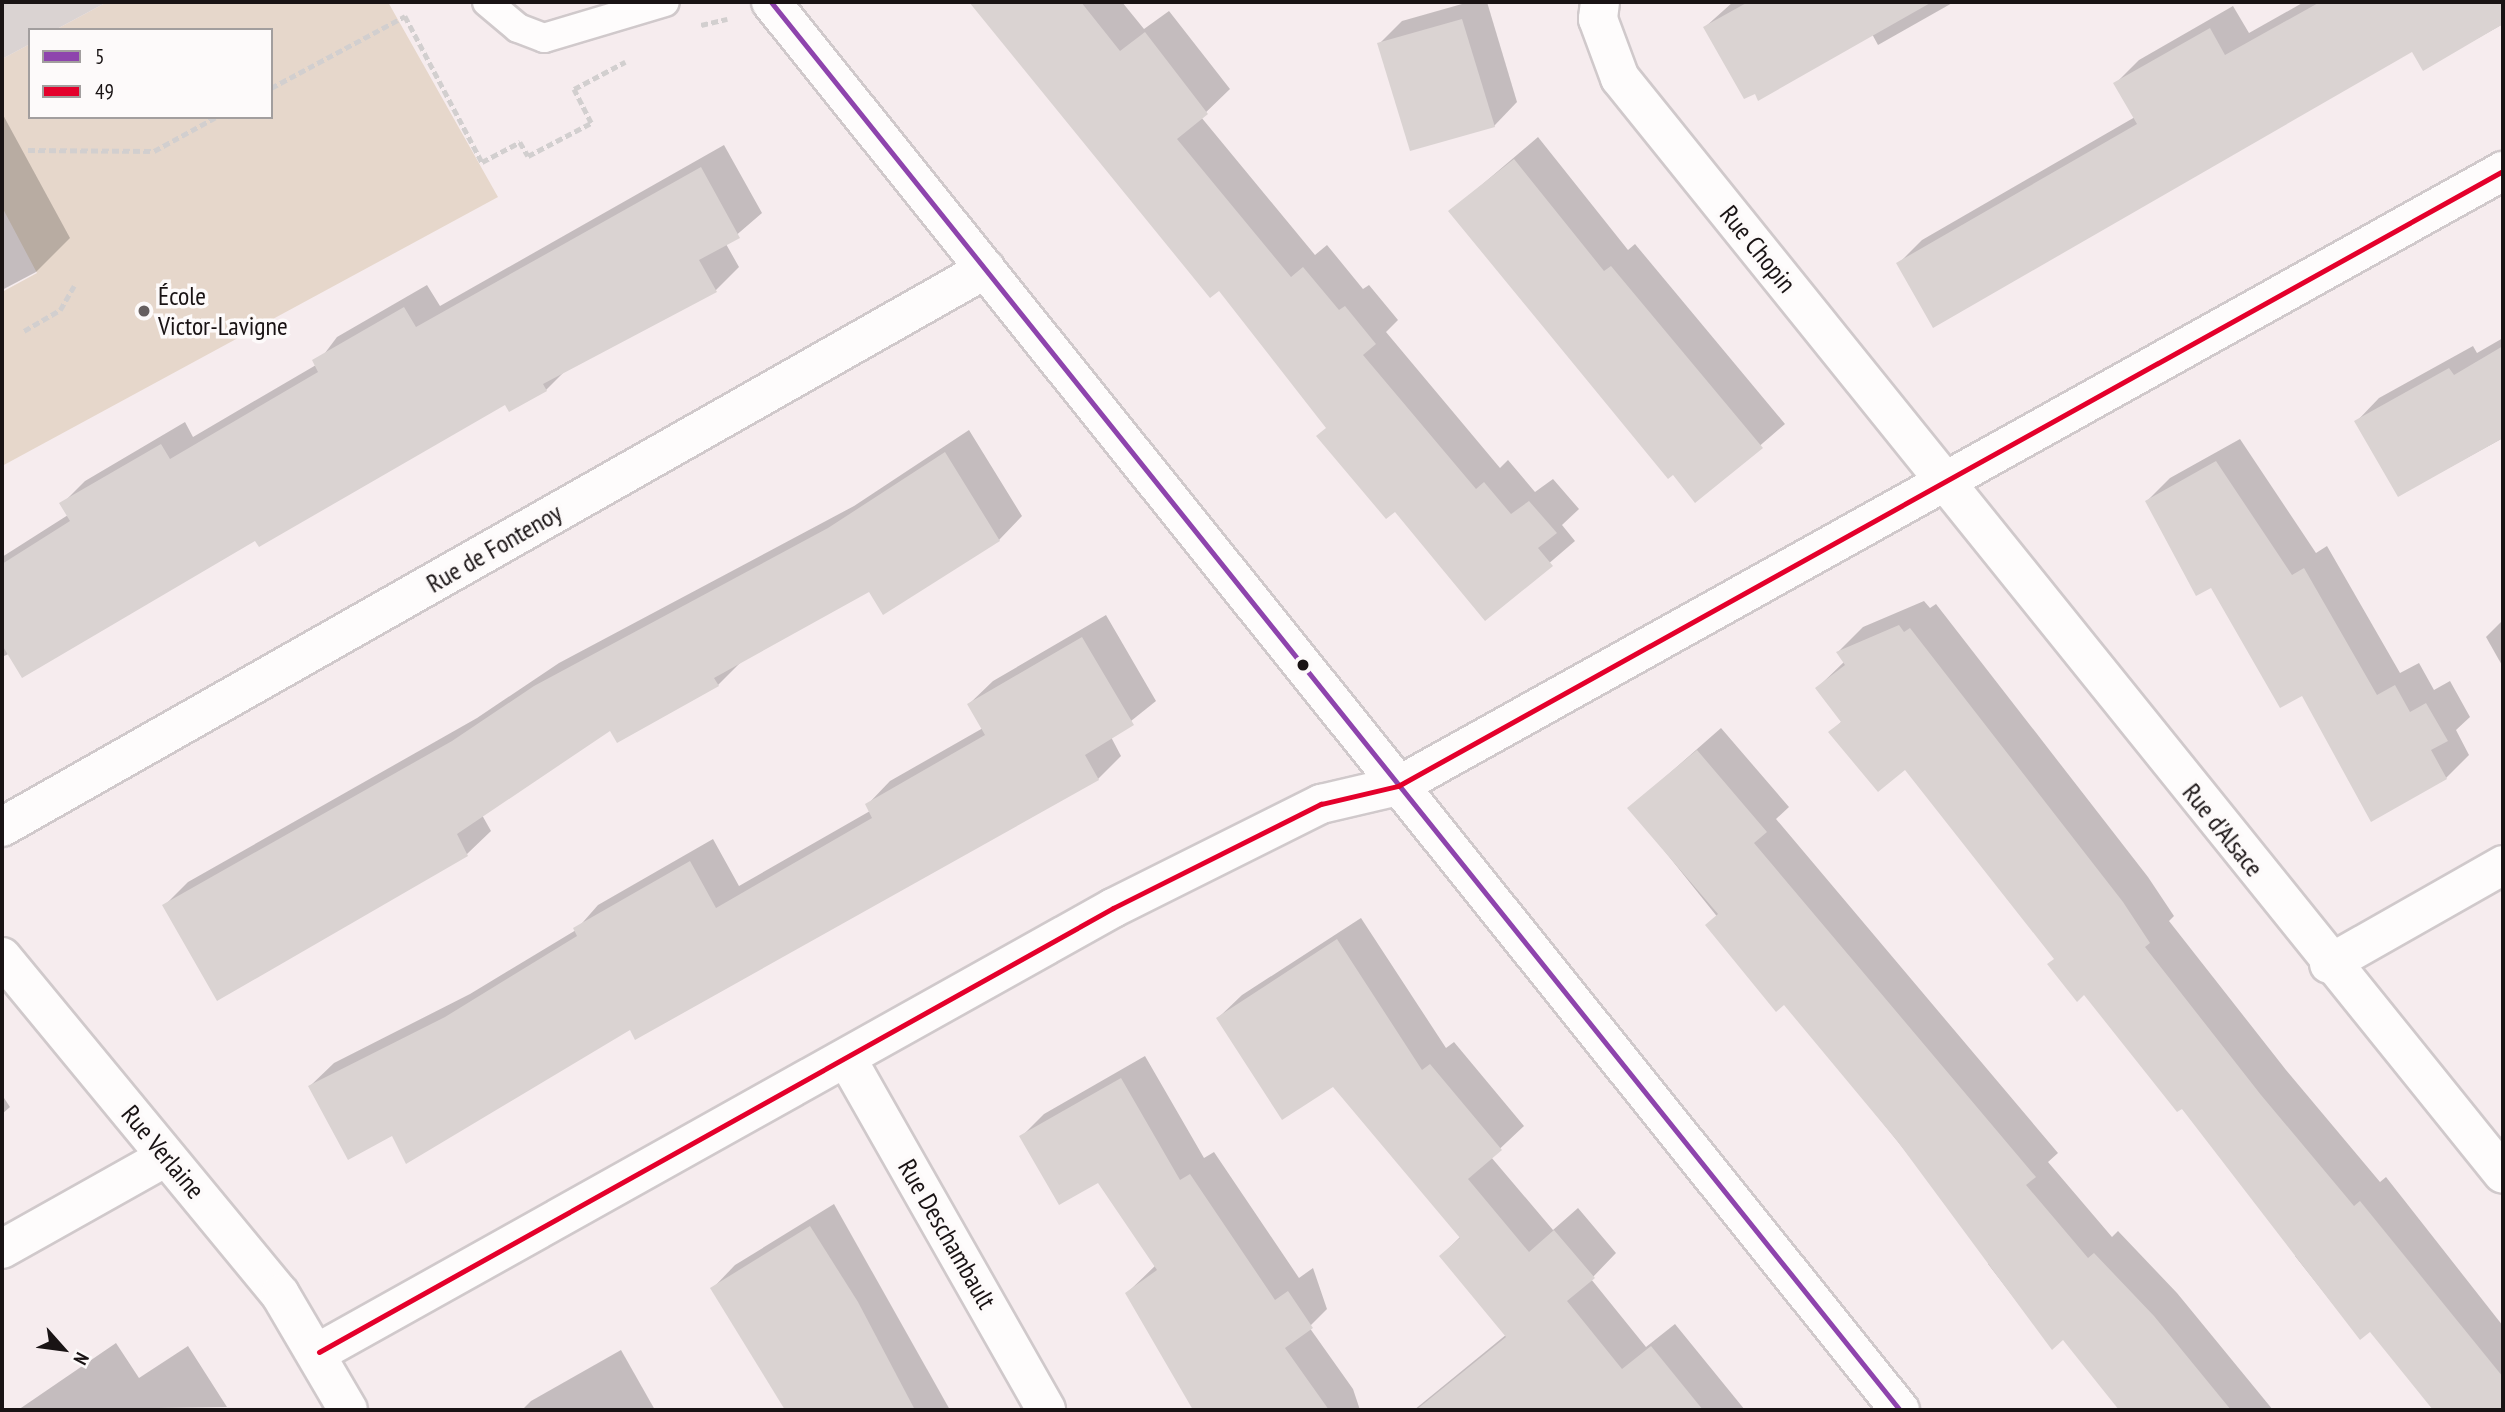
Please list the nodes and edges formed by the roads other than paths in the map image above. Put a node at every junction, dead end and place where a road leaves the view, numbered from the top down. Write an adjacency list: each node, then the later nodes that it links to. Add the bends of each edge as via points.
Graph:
1 (487, 2): 2 (lane, via 518,28 544,38)
2 (665, 2)
3 (771, 2): 6 (street)
4 (1600, 2): 7 (street, Rue Chopin, via 1598,19 1620,78)
5 (2503, 171): 7 (street)
6 (986, 268): 8 (street); 9 (street, Rue de Fontenoy)
7 (1946, 483): 8 (street); 12 (street, Rue d'Alsace)
8 (1398, 786): 13 (street, via 1321,804 1113,908); 20 (street)
9 (2, 827)
10 (2503, 865): 12 (street)
11 (2, 957): 14 (street, Rue Verlaine)
12 (2329, 964): 15 (street, Rue d'Alsace)
13 (846, 1059): 17 (street); 19 (street, Rue Deschambault)
14 (166, 1157): 16 (street); 17 (street, Rue Verlaine, via 280,1294)
15 (2503, 1174)
16 (2, 1249)
17 (319, 1352): 18 (street, Rue Verlaine)
18 (348, 1410)
19 (1046, 1410)
20 (1900, 1410)

